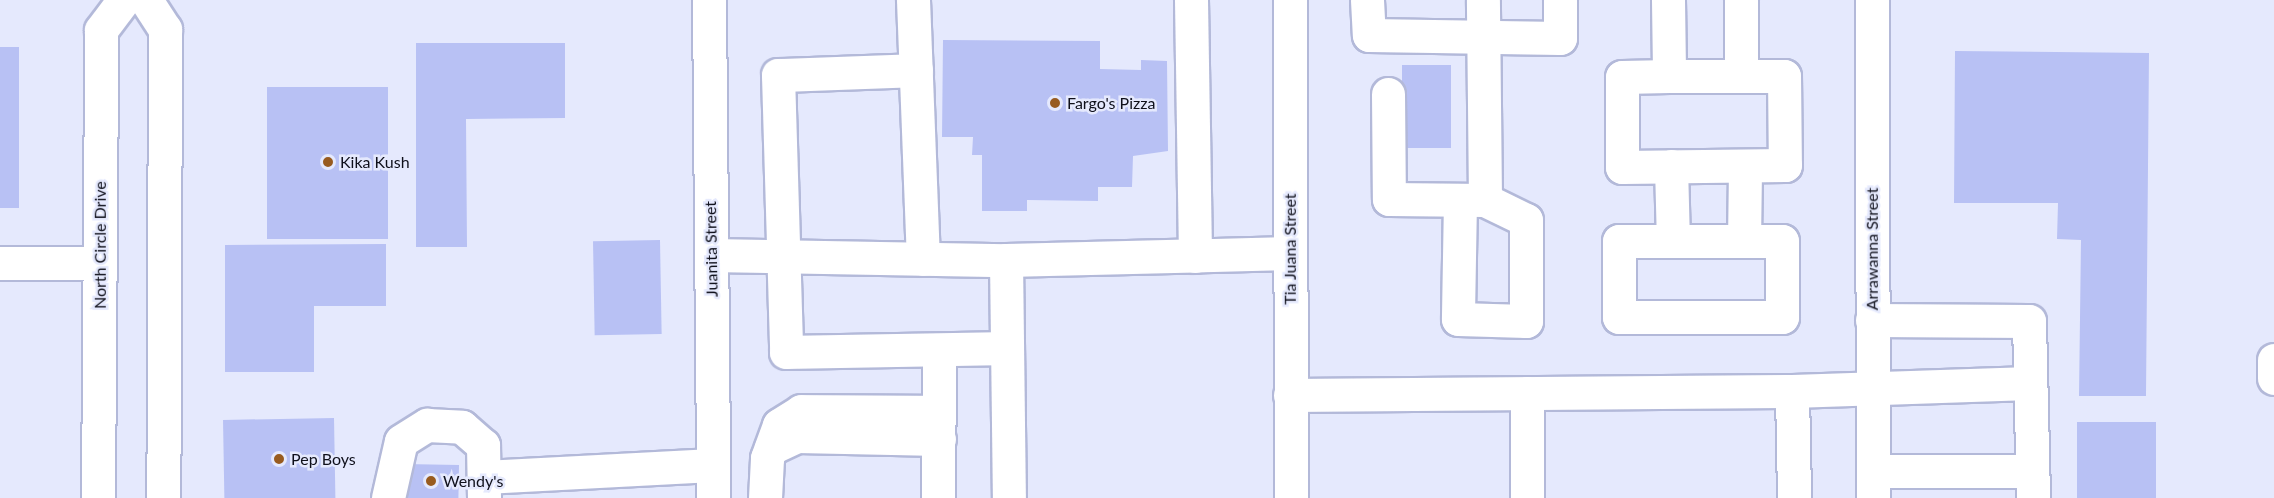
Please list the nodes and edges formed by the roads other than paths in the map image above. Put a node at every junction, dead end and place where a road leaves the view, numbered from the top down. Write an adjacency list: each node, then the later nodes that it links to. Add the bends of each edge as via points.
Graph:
1 (124, 0): 29 (street, North Circle Drive, via 101,30)
2 (146, 0): 46 (street, via 165,29)
3 (709, 0): 23 (street, Juanita Street)
4 (913, 0): 14 (street)
5 (1191, 0): 25 (street)
6 (1290, 0): 22 (street, Tia Juana Street)
7 (1367, 0): 13 (street, via 1369,35)
8 (1483, 0): 13 (street)
9 (1560, 0): 13 (street, via 1560,38)
10 (1668, 0): 15 (street)
11 (1741, 0): 16 (street)
12 (1872, 0): 30 (street, Arrawanna Street)
13 (1484, 38): 17 (street, via 1473,200 1389,199)
14 (916, 70): 24 (street, via 778,75); 26 (street)
15 (1669, 76): 16 (street); 18 (street, via 1622,77 1622,167)
16 (1741, 76): 19 (street, via 1784,76 1785,165)
17 (1388, 94)
18 (1671, 166): 19 (street); 20 (street)
19 (1745, 166): 21 (street)
20 (1673, 241): 21 (street); 21 (street, via 1619,241 1619,317 1782,317 1782,241)
21 (1744, 241)
22 (1290, 253): 25 (street); 39 (street, Tia Juana Street)
23 (711, 255): 24 (street); 41 (street, Juanita Street)
24 (782, 256): 26 (street); 32 (street, via 786,352)
25 (1195, 256): 27 (street)
26 (923, 259): 27 (street)
27 (1006, 260): 31 (street)
28 (0, 263): 29 (street)
29 (100, 263): 45 (street, North Circle Drive)
30 (1872, 320): 35 (street, via 2029,321); 36 (street, Arrawanna Street)
31 (1007, 348): 32 (street); 51 (street)
32 (939, 350): 40 (street)
33 (2274, 360): 34 (street)
34 (2274, 378)
35 (2030, 383): 36 (street); 42 (street)
36 (1874, 388): 37 (street); 43 (street, Arrawanna Street)
37 (1792, 391): 38 (street); 54 (street)
38 (1527, 393): 39 (street); 53 (street)
39 (1290, 395): 52 (street, Tia Juana Street)
40 (939, 425): 49 (street, via 796,436 771,448); 50 (street)
41 (713, 465): 44 (street); 48 (street, Juanita Street)
42 (2032, 484): 43 (street)
43 (1873, 485)
44 (484, 488): 47 (street, via 483,445 462,427 427,425 401,441)
45 (98, 498)
46 (163, 498)
47 (388, 498)
48 (713, 498)
49 (765, 498)
50 (938, 498)
51 (1009, 498)
52 (1291, 498)
53 (1527, 498)
54 (1794, 498)

